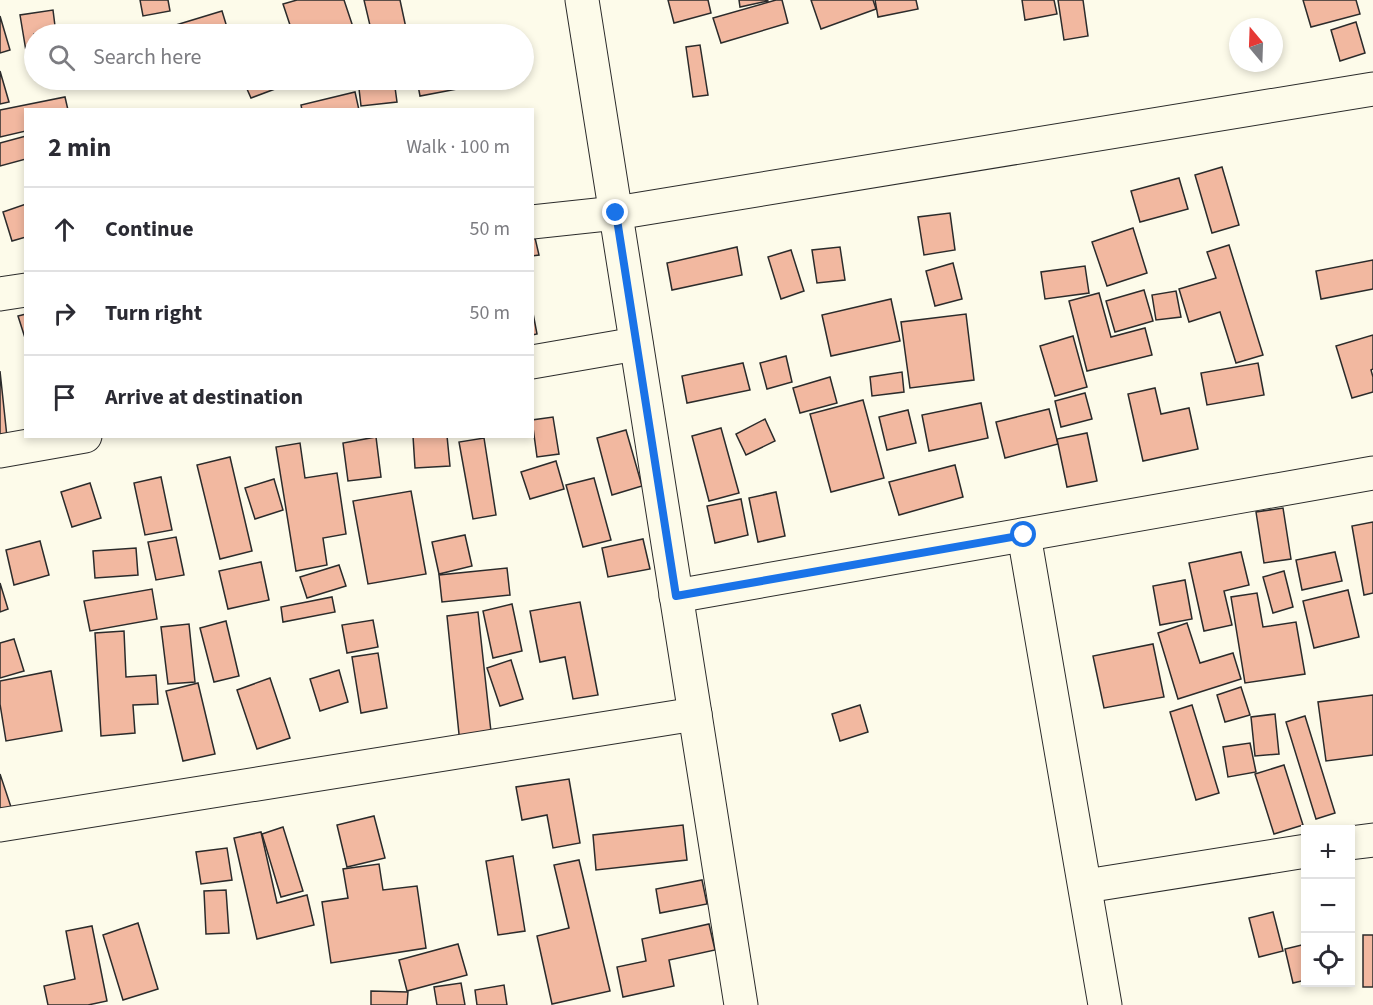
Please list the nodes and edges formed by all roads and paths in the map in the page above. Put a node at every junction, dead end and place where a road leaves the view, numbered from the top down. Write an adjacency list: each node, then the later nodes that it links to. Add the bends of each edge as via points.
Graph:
1 (582, 0): 3 (street)
2 (1373, 89): 3 (street)
3 (616, 213): 4 (street); 7 (street)
4 (534, 222)
5 (24, 290): 6 (street)
6 (0, 294)
7 (636, 344): 8 (street); 13 (street)
8 (534, 362)
9 (74, 438): 10 (street)
10 (0, 451)
11 (1373, 473): 12 (street)
12 (1024, 535): 13 (street); 19 (street)
13 (676, 596): 14 (street)
14 (695, 714): 15 (street); 20 (street)
15 (0, 825)
16 (1373, 840): 17 (street)
17 (1355, 842)
18 (1301, 852): 19 (street)
19 (1086, 886): 21 (street)
20 (741, 1005)
21 (1105, 1005)

